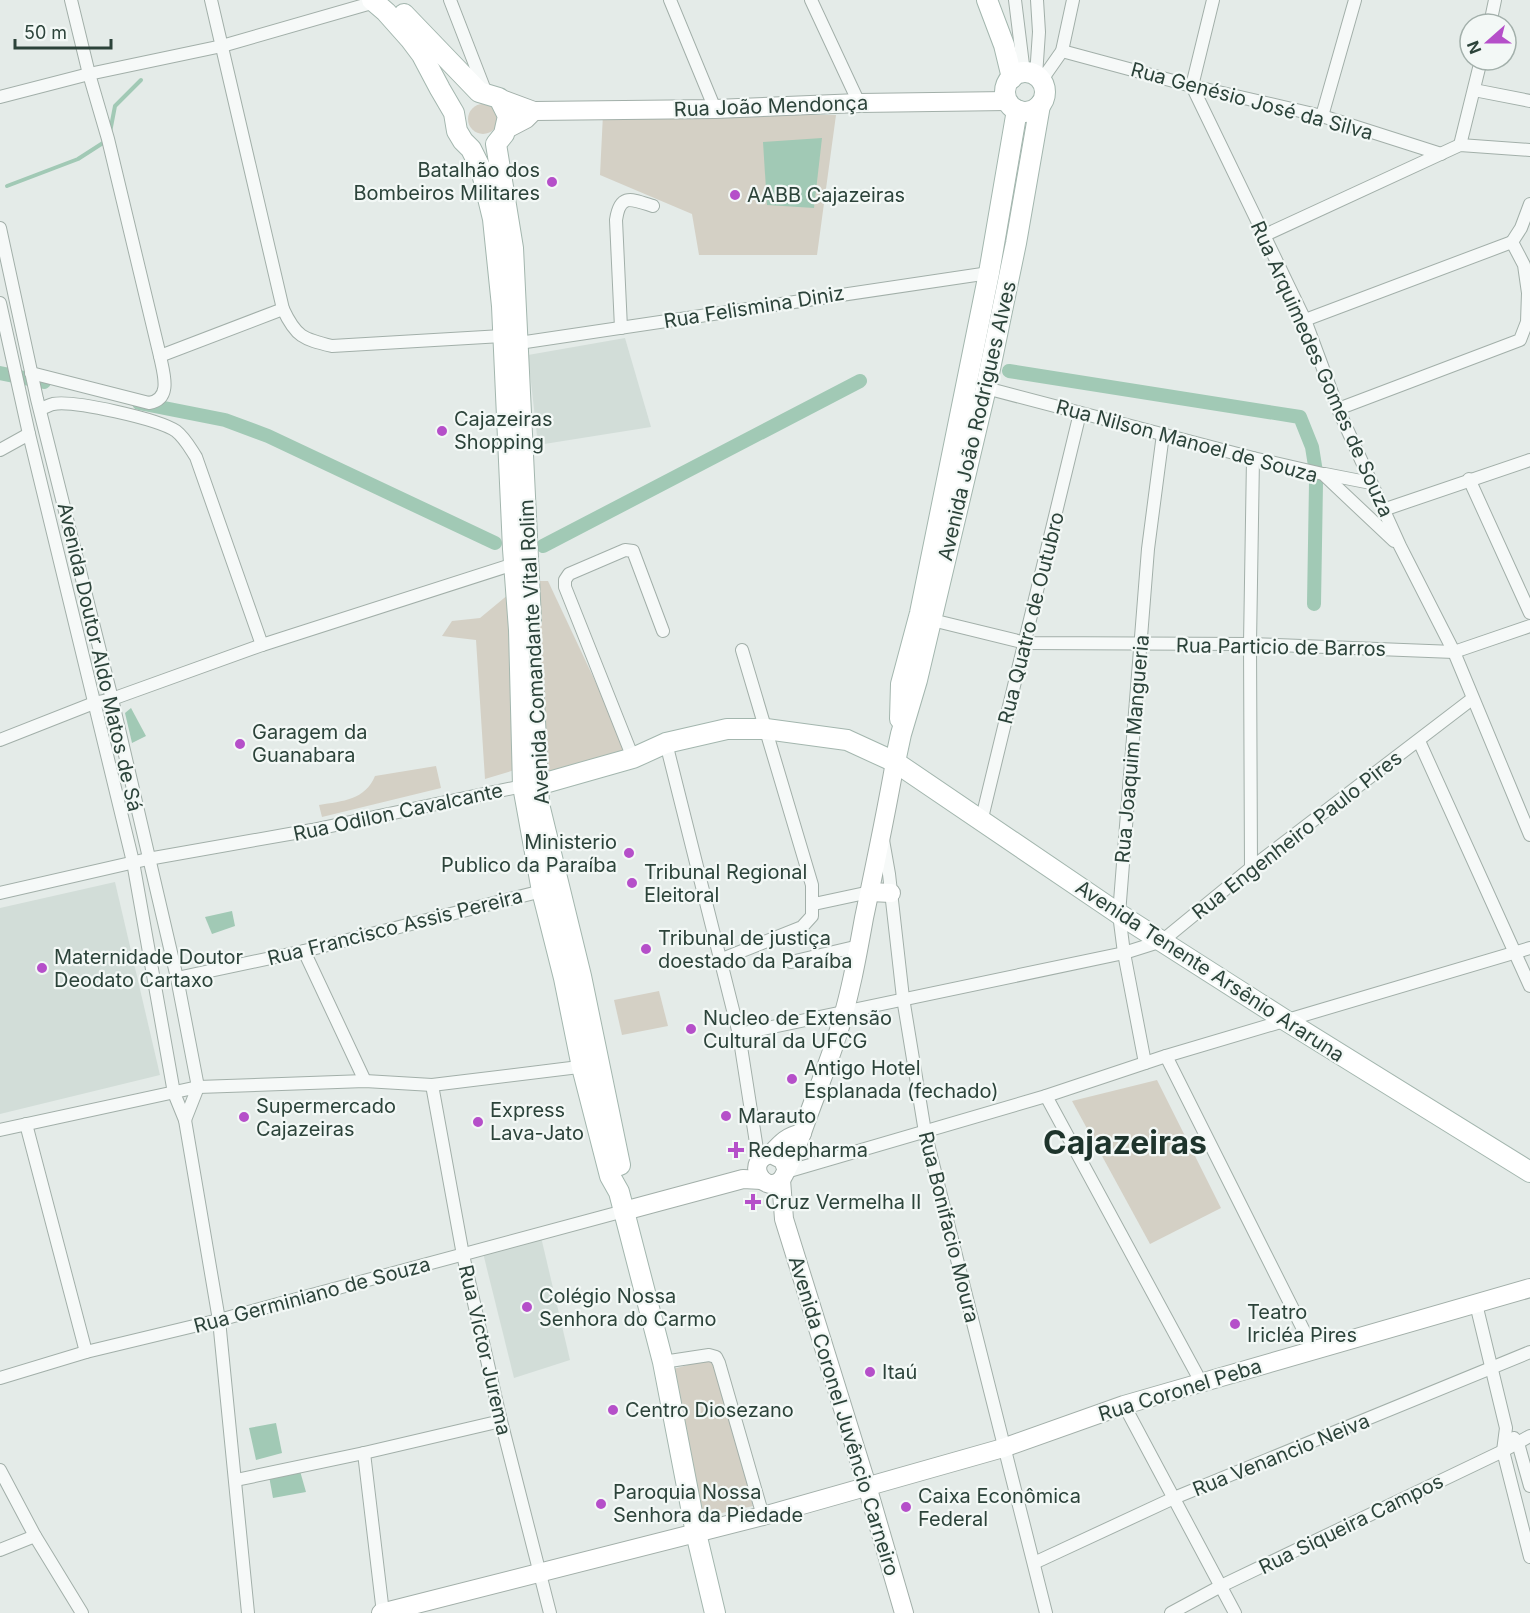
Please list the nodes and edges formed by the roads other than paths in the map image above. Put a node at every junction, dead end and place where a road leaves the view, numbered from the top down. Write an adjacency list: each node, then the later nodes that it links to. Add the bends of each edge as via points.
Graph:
1 (71, 0): 16 (street)
2 (211, 0): 13 (street)
3 (450, 0): 20 (street)
4 (670, 0): 26 (street)
5 (811, 0): 23 (street)
6 (987, 0): 17 (main road, via 1004,45)
7 (1015, 0): 17 (street)
8 (1037, 0): 17 (street, via 1039,32)
9 (1073, 0): 14 (street)
10 (1214, 0): 18 (street)
11 (1355, 0): 29 (street)
12 (379, 1): 13 (street); 20 (main road, Avenida Comandante Vital Rolim); 28 (main road, Avenida Comandante Vital Rolim, via 422,55)
13 (222, 46): 16 (street); 42 (street)
14 (1062, 51): 17 (street); 18 (street, Rua Genésio José da Silva)
15 (1478, 72): 19 (street)
16 (89, 74): 21 (street); 46 (street)
17 (1028, 77): 24 (main road, via 1045,93); 25 (main road, via 1006,88)
18 (1192, 86): 29 (street, Rua Genésio José da Silva); 38 (street, Rua Arquimedes Gomes de Souza)
19 (1474, 90): 22 (street); 31 (street)
20 (488, 95): 27 (main road); 28 (main road, via 461,102); 30 (main road, Avenida Comandante Vital Rolim, via 508,116)
21 (0, 97)
22 (1530, 101)
23 (859, 103): 25 (main road, Rua João Mendonça); 26 (main road, Rua João Mendonça)
24 (1040, 105): 25 (main road, via 1029,112); 48 (main road, Avenida João Rodrigues Alves)
25 (1012, 106): 40 (main road, Avenida João Rodrigues Alves)
26 (715, 109): 27 (main road, Rua João Mendonça)
27 (534, 111): 30 (main road)
28 (454, 113): 32 (main road, Avenida Comandante Vital Rolim, via 457,131)
29 (1322, 116): 34 (street, Rua Genésio José da Silva)
30 (501, 137): 32 (main road, via 485,149); 45 (main road, Avenida Comandante Vital Rolim, via 513,248)
31 (1460, 145): 33 (street); 34 (street)
32 (471, 149): 45 (main road, Avenida Comandante Vital Rolim, via 481,169 493,219 501,295)
33 (1530, 150)
34 (1441, 154): 38 (street)
35 (1530, 204): 39 (street)
36 (652, 206): 44 (street, via 632,199 618,208)
37 (0, 228): 47 (street, Avenida Doutor Aldo Matos de Sá)
38 (1265, 236): 43 (street, Rua Arquimedes Gomes de Souza)
39 (1512, 242): 43 (street); 50 (street, via 1524,265 1528,293 1527,322 1520,340)
40 (989, 273): 44 (street, Rua Felismina Diniz); 77 (main road, Avenida João Rodrigues Alves, via 920,613 901,684)
41 (0, 303): 52 (street, Avenida Doutor Aldo Matos de Sá)
42 (283, 309): 45 (street, Rua Felismina Diniz, via 292,328 309,340 332,346); 46 (street)
43 (1305, 321): 50 (street, Rua Arquimedes Gomes de Souza)
44 (621, 328): 45 (street, Rua Felismina Diniz)
45 (511, 340): 62 (main road, Avenida Comandante Vital Rolim); 83 (main road, Avenida Comandante Vital Rolim)
46 (160, 356): 47 (street, via 164,393 149,403)
47 (32, 375): 49 (street, Avenida Doutor Aldo Matos de Sá)
48 (986, 388): 51 (street, Rua Nilson Manoel de Souza); 64 (main road, Avenida João Rodrigues Alves)
49 (39, 404): 70 (street, via 98,409 150,421 176,431 187,442 196,457); 73 (street, Avenida Doutor Aldo Matos de Sá)
50 (1338, 409): 59 (street, Rua Arquimedes Gomes de Souza)
51 (1080, 413): 53 (street, Rua Nilson Manoel de Souza); 67 (street, Rua Quatro de Outubro)
52 (29, 434): 54 (street); 75 (street, Avenida Doutor Aldo Matos de Sá)
53 (1163, 434): 55 (street, Rua Nilson Manoel de Souza); 68 (street, Rua Joaquim Mangueria)
54 (0, 450)
55 (1253, 458): 57 (street, Rua Nilson Manoel de Souza); 69 (street)
56 (1530, 460): 58 (street)
57 (1323, 474): 59 (street); 61 (street, Rua Nilson Manoel de Souza)
58 (1469, 479): 60 (street); 63 (street)
59 (1371, 483): 60 (street, Rua Arquimedes Gomes de Souza)
60 (1383, 510): 61 (street, Rua Arquimedes Gomes de Souza)
61 (1400, 546): 72 (street, Rua Arquimedes Gomes de Souza)
62 (514, 564): 70 (street); 83 (main road, Avenida Comandante Vital Rolim)
63 (1530, 613)
64 (932, 620): 67 (street, Rua Particio de Barros); 77 (main road, Avenida João Rodrigues Alves)
65 (1530, 626): 72 (street)
66 (663, 631): 81 (street, via 633,551 625,550 569,574 565,580)
67 (1026, 643): 68 (street, Rua Particio de Barros); 84 (street, Rua Quatro de Outubro)
68 (1140, 644): 69 (street, Rua Particio de Barros); 95 (street, Rua Joaquim Mangueria)
69 (1250, 644): 72 (street, Rua Particio de Barros); 89 (street)
70 (262, 645): 73 (street)
71 (742, 650): 76 (street)
72 (1454, 652): 74 (street, Rua Arquimedes Gomes de Souza)
73 (111, 699): 75 (street); 87 (street, Avenida Doutor Aldo Matos de Sá)
74 (1472, 699): 79 (street, Rua Engenheiro Paulo Pires); 86 (street, Rua Arquimedes Gomes de Souza)
75 (94, 703): 78 (street); 88 (street, Avenida Doutor Aldo Matos de Sá)
76 (766, 729): 80 (main road, Rua Odilon Cavalcante, via 727,729); 82 (main road, Rua Odilon Cavalcante, via 847,740); 94 (street, via 812,885)
77 (901, 734): 82 (main road, Avenida João Rodrigues Alves)
78 (0, 740)
79 (1419, 741): 89 (street, Rua Engenheiro Paulo Pires); 102 (street)
80 (666, 743): 81 (main road, Rua Odilon Cavalcante); 104 (street)
81 (633, 758): 83 (main road, Rua Odilon Cavalcante)
82 (895, 762): 84 (main road, Avenida Tenente Arsênio Araruna); 85 (main road, Avenida João Rodrigues Alves)
83 (530, 786): 87 (street, Rua Odilon Cavalcante); 90 (main road, Avenida Comandante Vital Rolim); 114 (main road, Avenida Comandante Vital Rolim, via 539,804 581,976)
84 (981, 822): 95 (main road, Avenida Tenente Arsênio Araruna)
85 (882, 835): 91 (main road, Avenida João Rodrigues Alves); 93 (street, Rua Bonifacio Moura)
86 (1530, 835)
87 (148, 859): 88 (street, Rua Odilon Cavalcante); 97 (street, Avenida Doutor Aldo Matos de Sá)
88 (133, 862): 92 (street, Rua Odilon Cavalcante); 100 (street, Avenida Doutor Aldo Matos de Sá)
89 (1251, 868): 96 (street, Rua Engenheiro Paulo Pires)
90 (542, 891): 101 (street, Rua Francisco Assis Pereira); 114 (main road, Avenida Comandante Vital Rolim)
91 (870, 892): 93 (main road); 94 (street); 98 (main road, Avenida João Rodrigues Alves)
92 (0, 893)
93 (891, 893): 108 (street, Rua Bonifacio Moura)
94 (814, 904): 104 (street, via 812,915 802,927)
95 (1119, 914): 96 (main road, Avenida Tenente Arsênio Araruna); 103 (street, Rua Joaquim Mangueria)
96 (1162, 941): 103 (street, Rua Engenheiro Paulo Pires); 110 (main road, Avenida Tenente Arsênio Araruna)
97 (169, 945): 100 (street); 106 (street, Avenida Doutor Aldo Matos de Sá)
98 (859, 946): 105 (street); 109 (main road, Avenida João Rodrigues Alves)
99 (1530, 948): 102 (street)
100 (149, 950): 118 (street, Avenida Doutor Aldo Matos de Sá)
101 (304, 951): 106 (street, Rua Francisco Assis Pereira); 115 (street)
102 (1515, 952): 107 (street); 110 (street)
103 (1124, 953): 108 (street, Rua Engenheiro Paulo Pires); 113 (street, Rua Joaquim Mangueria)
104 (722, 959): 111 (street)
105 (791, 962)
106 (177, 978): 117 (street, Avenida Doutor Aldo Matos de Sá)
107 (1530, 986)
108 (903, 998): 109 (street, Rua Engenheiro Paulo Pires); 123 (street, Rua Bonifacio Moura)
109 (844, 1011): 111 (street, Rua Engenheiro Paulo Pires); 124 (main road, Avenida João Rodrigues Alves, via 802,1133 783,1141)
110 (1285, 1020): 112 (street); 125 (main road, Avenida Tenente Arsênio Araruna)
111 (739, 1034): 124 (street, via 755,1127)
112 (1166, 1056): 113 (street); 131 (street)
113 (1145, 1063): 119 (street)
114 (590, 1066): 116 (street); 126 (main road, Avenida Comandante Vital Rolim, via 610,1176)
115 (365, 1081): 116 (street); 117 (street)
116 (432, 1085): 127 (street, Rua Victor Jurema)
117 (198, 1087): 118 (street); 120 (street)
118 (174, 1093): 120 (street, Avenida Doutor Aldo Matos de Sá); 121 (street)
119 (1046, 1096): 123 (street); 137 (street)
120 (184, 1120): 130 (street, Avenida Doutor Aldo Matos de Sá)
121 (26, 1124): 122 (street); 132 (street)
122 (0, 1130)
123 (925, 1132): 124 (street); 143 (street, Rua Bonifacio Moura)
124 (770, 1169): 126 (main road, Avenida João Rodrigues Alves); 148 (main road, Avenida Coronel Juvêncio Carneiro, via 771,1197 784,1219)
125 (1530, 1172)
126 (624, 1211): 127 (street, Rua Germiniano de Souza); 134 (main road, Avenida Comandante Vital Rolim)
127 (463, 1255): 130 (street, Rua Germiniano de Souza); 139 (street, Rua Victor Jurema)
128 (1530, 1288): 129 (main road, Rua Coronel Peba)
129 (1476, 1304): 131 (main road, Rua Coronel Peba); 135 (street)
130 (219, 1320): 132 (street, Rua Germiniano de Souza); 147 (street, Avenida Doutor Aldo Matos de Sá)
131 (1314, 1351): 137 (main road, Rua Coronel Peba)
132 (86, 1352): 136 (street, Rua Germiniano de Souza)
133 (1530, 1352): 135 (street, Rua Venancio Neiva)
134 (663, 1362): 151 (street, via 716,1357); 152 (main road, Avenida Comandante Vital Rolim)
135 (1491, 1369): 140 (street); 150 (street, Rua Venancio Neiva)
136 (0, 1378)
137 (1201, 1382): 138 (main road, Rua Coronel Peba)
138 (1124, 1405): 143 (main road, Rua Coronel Peba); 150 (street)
139 (501, 1421): 145 (street); 157 (street, Rua Victor Jurema)
140 (1506, 1428): 142 (street); 144 (street)
141 (1530, 1436): 142 (street, Rua Siqueira Campos)
142 (1518, 1443): 144 (street, Rua Siqueira Campos); 149 (street)
143 (1003, 1448): 148 (main road, Rua Coronel Peba); 156 (street, Rua Bonifacio Moura)
144 (1503, 1451): 155 (street); 158 (street, Rua Siqueira Campos)
145 (364, 1453): 147 (street); 161 (street)
146 (0, 1470): 153 (street)
147 (236, 1480): 160 (street, Avenida Doutor Aldo Matos de Sá)
148 (867, 1486): 151 (main road, Rua Coronel Peba); 164 (main road, Avenida Coronel Juvêncio Carneiro)
149 (1530, 1486)
150 (1174, 1498): 156 (street, Rua Venancio Neiva); 158 (street)
151 (763, 1516): 152 (main road, Rua Coronel Peba)
152 (696, 1533): 157 (main road, Rua Coronel Peba); 163 (main road, Avenida Comandante Vital Rolim)
153 (35, 1536): 154 (street); 159 (street)
154 (0, 1550)
155 (1530, 1557)
156 (1034, 1563): 165 (street, Rua Bonifacio Moura)
157 (541, 1574): 161 (main road, Rua Coronel Peba); 162 (street, Rua Victor Jurema)
158 (1221, 1586): 166 (street, Rua Siqueira Campos); 167 (street)
159 (82, 1613)
160 (248, 1613)
161 (383, 1613)
162 (550, 1613)
163 (715, 1613)
164 (904, 1613)
165 (1046, 1613)
166 (1171, 1613)
167 (1235, 1613)

